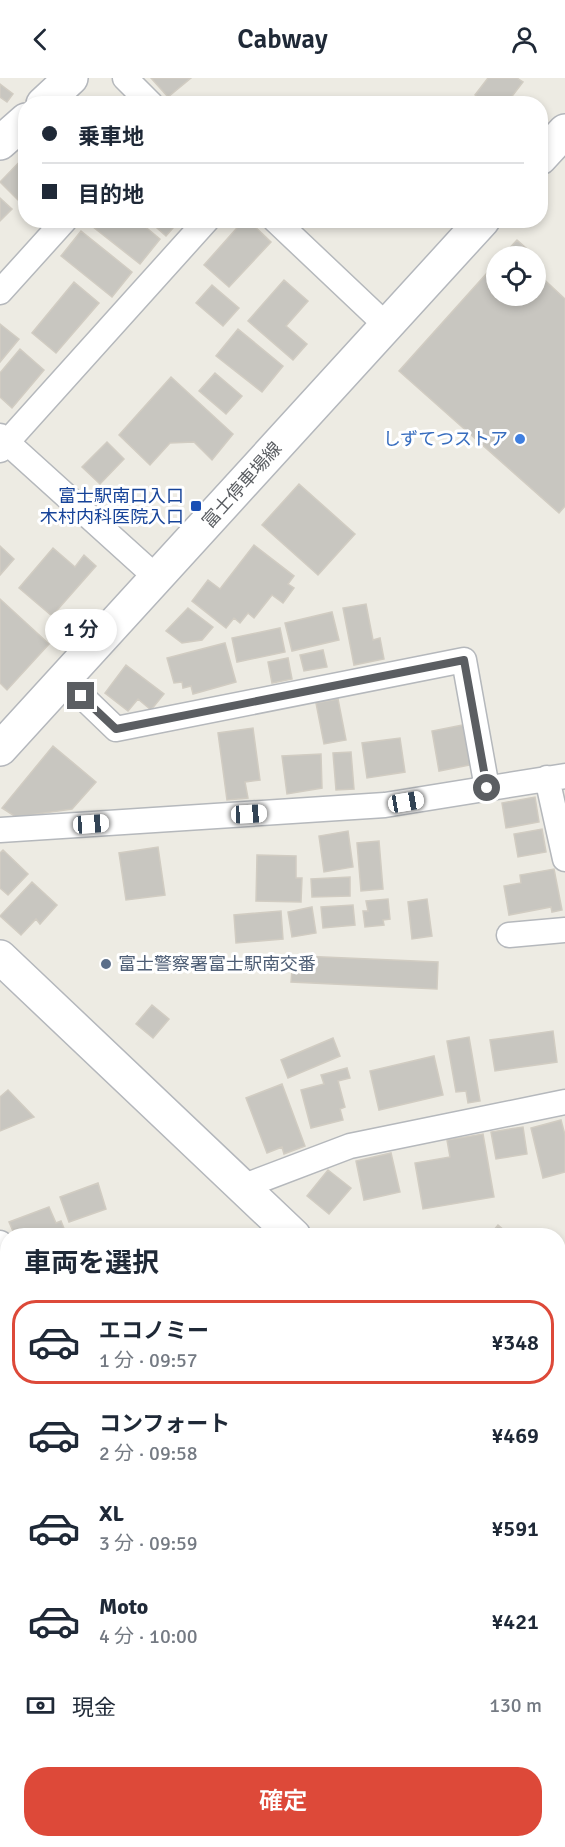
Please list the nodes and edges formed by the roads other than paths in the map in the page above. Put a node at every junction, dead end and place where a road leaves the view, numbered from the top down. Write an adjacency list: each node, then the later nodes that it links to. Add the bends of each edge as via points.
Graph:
1 (71, 78): 3 (main road)
2 (124, 78): 4 (street)
3 (52, 96)
4 (143, 96)
5 (18, 127): 7 (main road)
6 (565, 131): 8 (main road)
7 (0, 143)
8 (548, 149)
9 (58, 228): 13 (street)
10 (200, 228): 15 (street)
11 (283, 228): 14 (street)
12 (476, 228): 14 (main road, 富士停車場線)
13 (0, 292)
14 (387, 326): 16 (main road, 富士停車場線)
15 (2, 443): 16 (street)
16 (156, 578): 17 (main road, 富士停車場線)
17 (64, 679): 18 (main road, 富士停車場線); 20 (street, via 116,729 464,660)
18 (0, 749)
19 (556, 777): 20 (street); 22 (street)
20 (487, 788): 21 (street, via 385,805)
21 (0, 830)
22 (565, 859)
23 (565, 930): 24 (street)
24 (509, 935)
25 (0, 957): 27 (main road)
26 (565, 1102): 27 (street, via 350,1146)
27 (242, 1187): 28 (main road)
28 (286, 1228)

